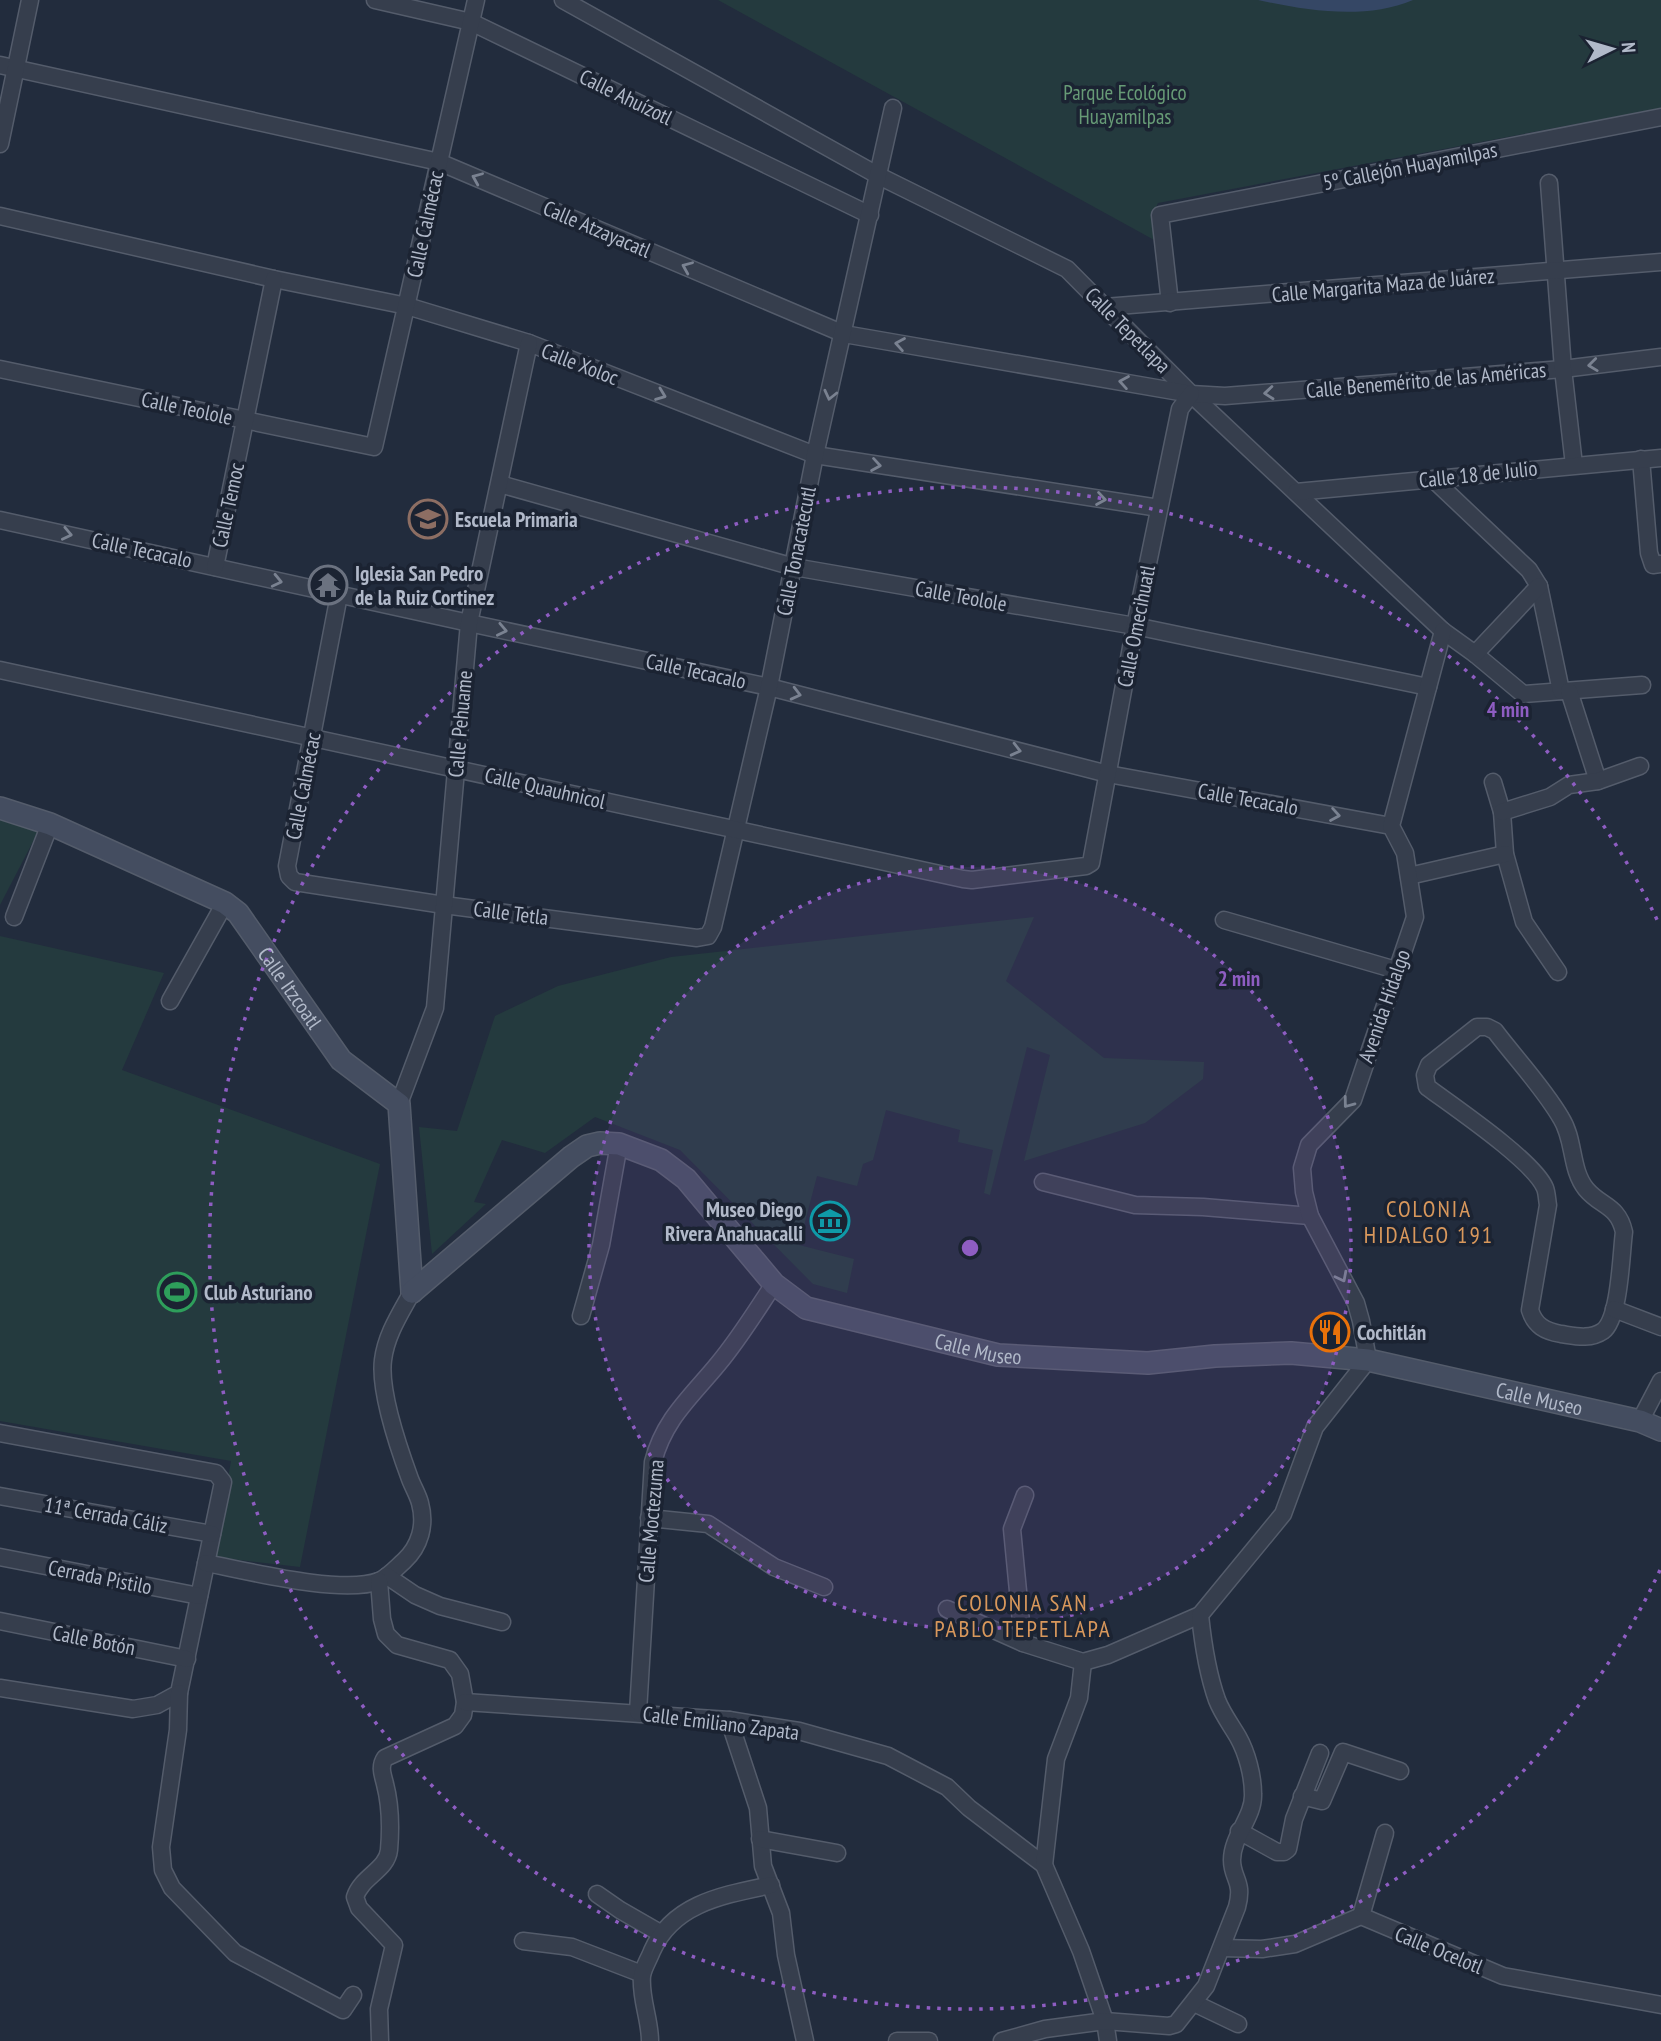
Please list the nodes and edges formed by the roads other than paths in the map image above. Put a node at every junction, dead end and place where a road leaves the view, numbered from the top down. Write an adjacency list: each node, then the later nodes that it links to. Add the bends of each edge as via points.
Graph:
1 (30, 0): 6 (street)
2 (375, 0): 5 (street, Calle Ahuízotl)
3 (476, 0): 5 (street, Calle Calmécac)
4 (563, 0): 11 (street, Calle Tepetlapa)
5 (471, 22): 10 (street, Calle Calmécac); 13 (street, Calle Ahuízotl)
6 (8, 67): 9 (street); 10 (street, Calle Atzayacatl)
7 (893, 108): 11 (street, Calle Tonacatecutl)
8 (1661, 117): 18 (street, 5º Callejón Huayamilpas, via 1160,215)
9 (0, 144)
10 (439, 162): 19 (street, Calle Calmécac); 21 (street, Calle Atzayacatl, one-way to 10)
11 (879, 176): 13 (street, Calle Tonacatecutl); 20 (street, Calle Tepetlapa, via 1067,269)
12 (1549, 183): 16 (street)
13 (870, 215): 21 (street, Calle Tonacatecutl)
14 (0, 216): 17 (street, Calle Xoloc)
15 (1661, 262): 16 (street, Calle Margarita Maza de Juárez)
16 (1554, 271): 18 (street, Calle Margarita Maza de Juárez); 25 (street)
17 (274, 279): 19 (street, Calle Xoloc); 27 (street, Calle Temoc)
18 (1170, 303): 20 (street, Calle Margarita Maza de Juárez)
19 (407, 306): 22 (street, Calle Xoloc); 28 (street, Calle Calmécac)
20 (1105, 307): 26 (street, Calle Tepetlapa)
21 (844, 334): 26 (street, Calle Atzayacatl, one-way to 21); 29 (street, Calle Tonacatecutl, one-way to 29)
22 (529, 343): 29 (street, Calle Xoloc, one-way to 29); 34 (street, Calle Pehuame)
23 (1661, 356): 25 (street, Calle Benemérito de las Américas, one-way to 25)
24 (0, 369): 27 (street, Calle Teolole)
25 (1563, 369): 26 (street, Calle Benemérito de las Américas, one-way to 26, via 1225,396); 32 (street)
26 (1191, 394): 35 (street, Calle Tepetlapa); 36 (street, Calle Omecihuatl, via 1180,409)
27 (246, 420): 28 (street, Calle Teolole); 39 (street, Calle Temoc)
28 (374, 447)
29 (816, 455): 36 (street, Calle Xoloc, one-way to 36); 40 (street, Calle Tonacatecutl)
30 (1661, 458): 31 (street, Calle 18 de Julio)
31 (1641, 459): 32 (street, Calle 18 de Julio); 38 (street, via 1649,553)
32 (1574, 465): 33 (street, Calle 18 de Julio)
33 (1433, 479): 35 (street, Calle 18 de Julio); 41 (street, via 1529,570)
34 (500, 484): 40 (street, Calle Teolole); 43 (street, Calle Pehuame)
35 (1296, 492): 45 (street, Calle Tepetlapa)
36 (1159, 508): 44 (street, Calle Omecihuatl)
37 (0, 520): 39 (street, Calle Tecacalo, one-way to 39)
38 (1657, 564)
39 (215, 566): 42 (street, Calle Tecacalo, one-way to 42)
40 (794, 567): 44 (street, Calle Teolole); 49 (street, Calle Tonacatecutl)
41 (1539, 586): 46 (street); 51 (street)
42 (339, 595): 43 (street, Calle Tecacalo); 52 (street, Calle Calmécac)
43 (469, 623): 49 (street, Calle Tecacalo, one-way to 49); 54 (street, Calle Pehuame)
44 (1135, 626): 50 (street, Calle Teolole); 55 (street, Calle Omecihuatl)
45 (1443, 631): 46 (street, Calle Tepetlapa); 50 (street)
46 (1475, 654): 51 (street, Calle Tepetlapa, via 1524,694)
47 (0, 670): 52 (street, Calle Quauhnicol)
48 (1642, 685): 51 (street, Calle Tepetlapa)
49 (769, 687): 55 (street, Calle Tecacalo, one-way to 55); 62 (street, Calle Tonacatecutl)
50 (1428, 687): 61 (street)
51 (1565, 691): 56 (street)
52 (312, 738): 54 (street, Calle Quauhnicol); 66 (street, Calle Calmécac, via 287,866 289,876)
53 (1640, 766): 56 (street)
54 (456, 768): 62 (street, Calle Quauhnicol); 68 (street, Calle Pehuame)
55 (1108, 774): 61 (street, Calle Tecacalo, one-way to 61); 64 (street, Calle Omecihuatl)
56 (1598, 781): 59 (street, via 1569,785 1550,797)
57 (1493, 782): 59 (street)
58 (0, 808): 60 (street, Calle Itzcoatl)
59 (1502, 812): 63 (street)
60 (50, 824): 67 (street, Calle Itzcoatl); 69 (street)
61 (1391, 826): 65 (street, Avenida Hidalgo, via 1402,845)
62 (736, 831): 64 (street, Calle Quauhnicol, via 972,880); 71 (street, Calle Tonacatecutl)
63 (1506, 854): 65 (street); 73 (street, via 1524,922)
64 (1091, 863)
65 (1409, 876): 72 (street, Avenida Hidalgo, via 1415,917)
66 (304, 884): 68 (street, Calle Tetla)
67 (225, 903): 74 (street); 75 (street, Calle Itzcoatl, via 238,913 341,1060)
68 (443, 905): 71 (street, Calle Tetla, via 697,938 708,936); 75 (street, Calle Pehuame, via 435,1008)
69 (14, 917)
70 (1223, 920): 72 (street)
71 (713, 927)
72 (1396, 970): 78 (street, Avenida Hidalgo, one-way to 78, via 1353,1100 1306,1151 1302,1168)
73 (1558, 972)
74 (170, 1001)
75 (399, 1104): 80 (street)
76 (619, 1144): 79 (street, Calle Museo, via 661,1160 686,1179); 80 (street, Calle Museo, via 587,1146 570,1157); 82 (street, via 601,1245)
77 (1043, 1182): 78 (street, via 1135,1205)
78 (1310, 1216): 84 (street, Avenida Hidalgo, one-way to 84, via 1356,1303)
79 (774, 1284): 84 (street, Calle Museo, via 806,1308 998,1355 1148,1363 1291,1353); 91 (street, Calle Moctezuma, via 720,1362 674,1413 653,1462)
80 (412, 1292): 95 (street, via 390,1332 383,1362 389,1407 422,1521 419,1541 410,1555)
81 (1614, 1309): 81 (street, via 1622,1220 1587,1190 1577,1174 1572,1143 1561,1118 1494,1031 1477,1027 1429,1065 1427,1087 1517,1156 1546,1189 1548,1205 1530,1310 1534,1321 1547,1331 1584,1337 1610,1324); 83 (street)
82 (581, 1316)
83 (1661, 1327)
84 (1368, 1360): 86 (street, Calle Museo); 99 (street, via 1315,1427 1283,1514)
85 (1661, 1381): 86 (street)
86 (1640, 1421): 87 (street, Calle Museo)
87 (1661, 1430)
88 (0, 1433): 92 (street, via 216,1473 223,1482)
89 (1025, 1495): 102 (street, via 1013,1529)
90 (0, 1496): 92 (street, 11ª Cerrada Cáliz)
91 (649, 1518): 96 (street, via 708,1524 774,1567); 108 (street, Calle Moctezuma)
92 (212, 1534): 94 (street)
93 (0, 1557): 97 (street, Cerrada Pistilo)
94 (206, 1563): 95 (street, via 343,1586); 97 (street)
95 (383, 1578): 101 (street, via 440,1606); 107 (street, via 386,1634 397,1645 450,1660 460,1674)
96 (824, 1587)
97 (199, 1596): 103 (street)
98 (947, 1609): 102 (street)
99 (1200, 1615): 104 (street); 113 (street, via 1217,1702 1240,1740 1250,1771 1252,1805)
100 (0, 1621): 103 (street, Calle Botón)
101 (502, 1622)
102 (1023, 1643): 104 (street)
103 (187, 1659): 106 (street)
104 (1083, 1662): 117 (street, via 1079,1698 1056,1759)
105 (0, 1688): 106 (street, via 132,1709 157,1705)
106 (179, 1693): 125 (street, via 161,1847 163,1870 172,1888 235,1953 343,2010)
107 (466, 1702): 108 (street, Calle Emiliano Zapata); 130 (street, via 455,1726 382,1762 391,1807 388,1854 377,1871 359,1884 355,1897 359,1908 394,1945 379,2009)
108 (638, 1712): 109 (street, Calle Emiliano Zapata)
109 (730, 1720): 115 (street, via 758,1808); 117 (street, Calle Emiliano Zapata, via 799,1731 888,1756 947,1787)
110 (1320, 1753): 112 (street)
111 (1400, 1771): 112 (street, via 1343,1752 1324,1799)
112 (1302, 1796): 113 (street, via 1284,1852)
113 (1240, 1831): 123 (street, via 1232,1861 1240,1894)
114 (1385, 1833): 120 (street)
115 (760, 1839): 116 (street); 118 (street)
116 (836, 1853)
117 (1044, 1865): 128 (street, Calle Emiliano Zapata)
118 (771, 1885): 121 (street, via 687,1909); 132 (street, via 781,1913)
119 (597, 1894): 121 (street)
120 (1361, 1916): 123 (street, via 1295,1944); 127 (street, Calle Ocelotl, via 1503,1976)
121 (660, 1933): 124 (street)
122 (523, 1941): 124 (street, via 572,1947)
123 (1223, 1948): 126 (street)
124 (642, 1974): 131 (street)
125 (353, 1995)
126 (1194, 2003): 128 (street, via 1181,2020 1169,2026); 129 (street)
127 (1661, 2005)
128 (1105, 2021): 135 (street, via 1045,2029); 136 (street, Calle Emiliano Zapata)
129 (1238, 2024)
130 (380, 2041)
131 (650, 2041)
132 (804, 2041)
133 (897, 2041): 134 (street)
134 (929, 2041)
135 (1002, 2041)
136 (1108, 2041)

